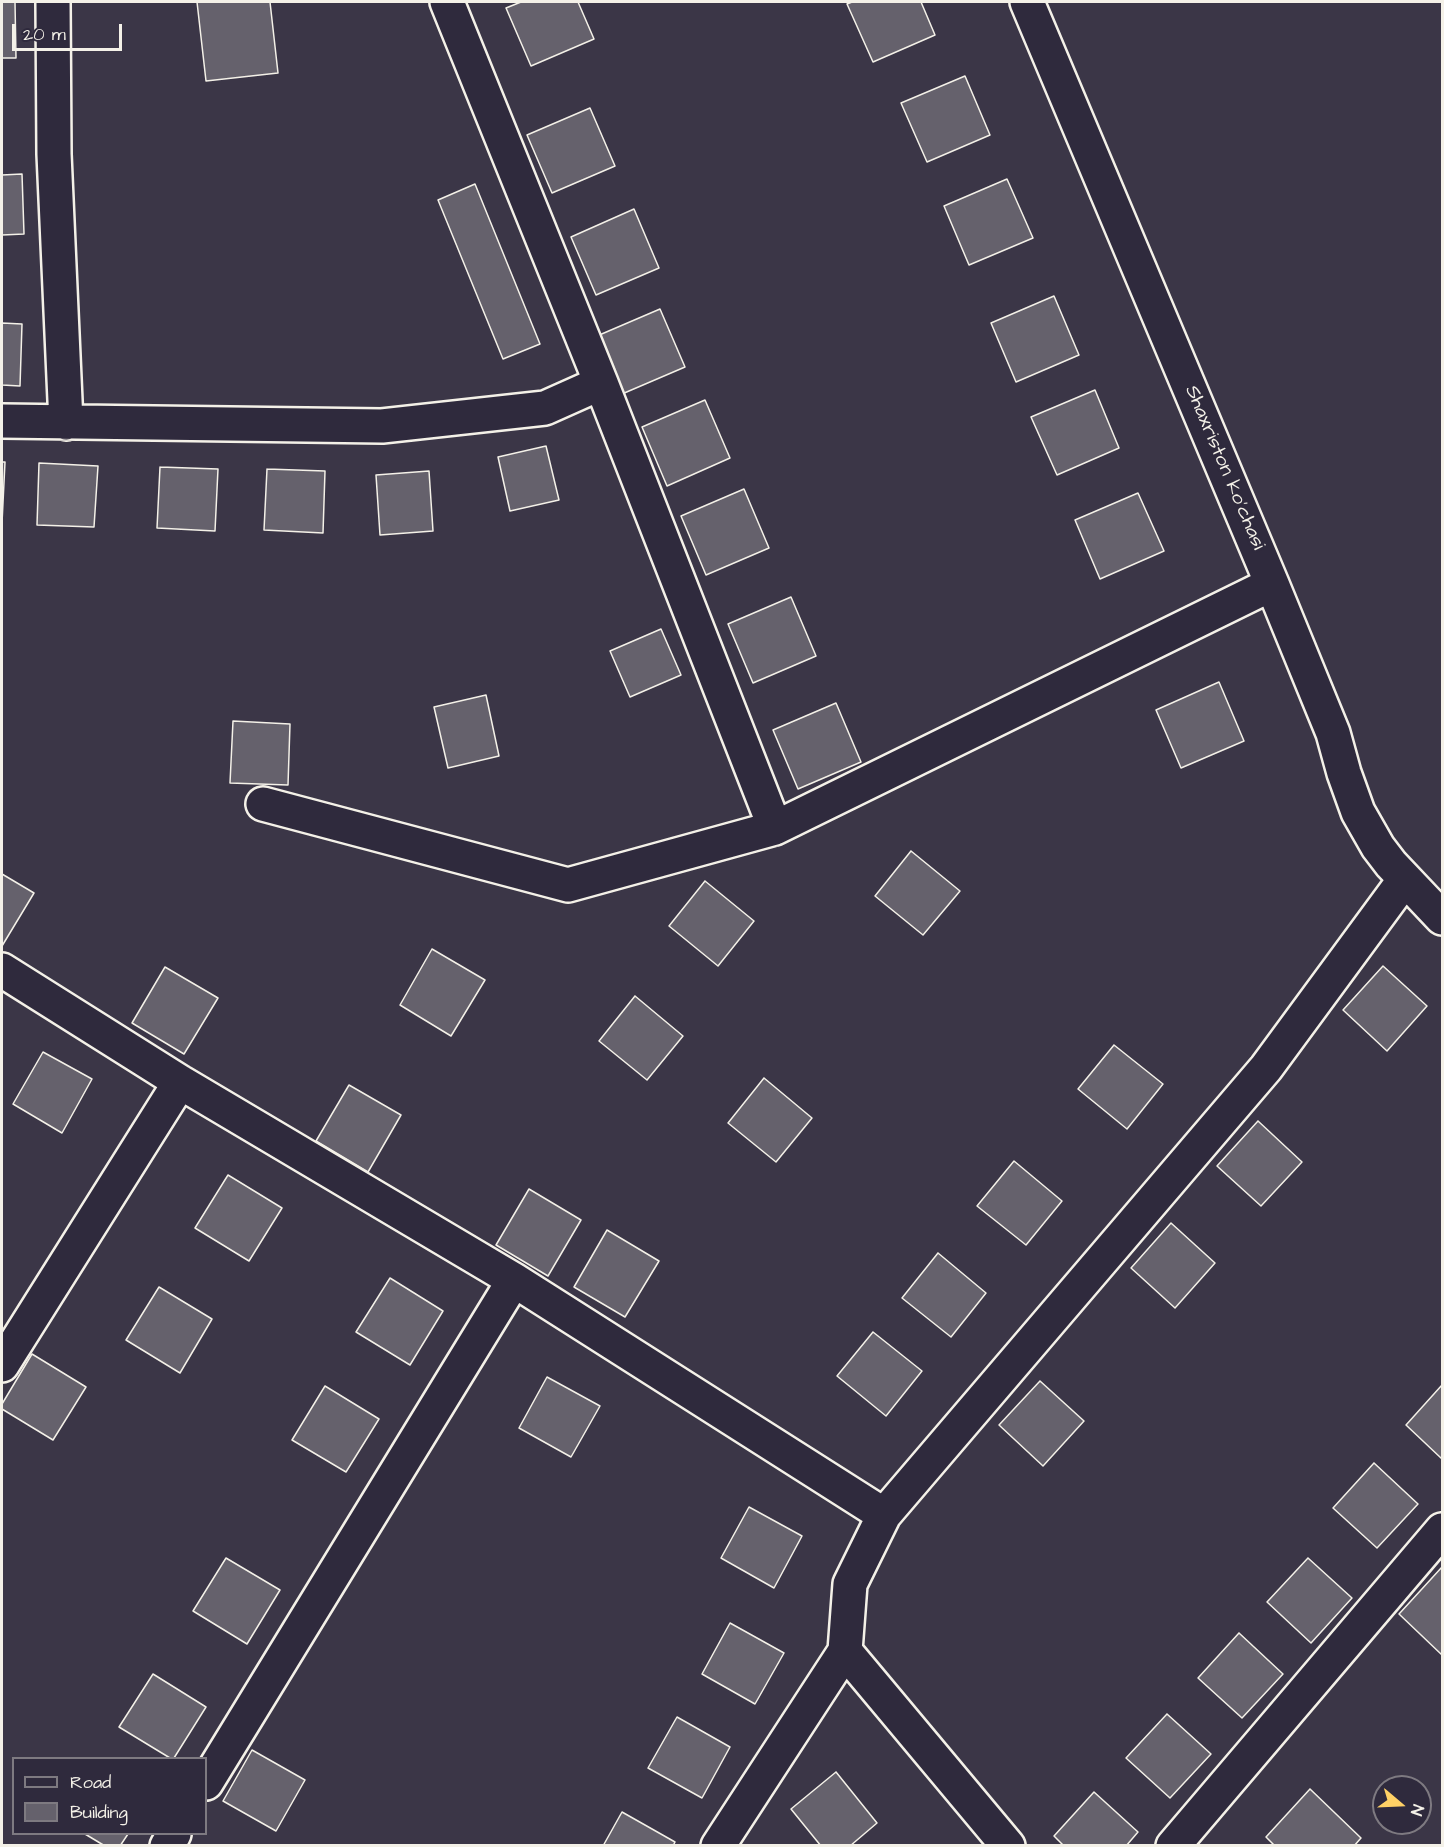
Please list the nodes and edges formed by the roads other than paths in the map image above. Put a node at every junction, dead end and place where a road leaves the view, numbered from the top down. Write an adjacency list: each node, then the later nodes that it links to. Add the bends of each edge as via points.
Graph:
1 (52, 2): 6 (street, via 54,154)
2 (447, 2): 4 (street)
3 (1027, 2): 7 (street, Shaxriston ko'chasi)
4 (602, 383): 6 (street, via 545,408 382,426); 9 (street)
5 (2, 421): 6 (street)
6 (66, 423)
7 (1272, 584): 9 (street); 10 (street, Shaxriston ko'chasi, via 1333,733 1358,812 1378,847)
8 (263, 804): 9 (street, via 568,885)
9 (775, 828)
10 (1405, 879): 11 (street, Shaxriston ko'chasi); 16 (street, via 1266,1068)
11 (1443, 918)
12 (2, 970): 13 (street)
13 (180, 1082): 14 (street); 15 (street)
14 (513, 1280): 16 (street); 19 (street)
15 (2, 1365)
16 (884, 1515): 18 (street, via 850,1584)
17 (1443, 1530): 22 (street)
18 (845, 1651): 20 (street); 21 (street)
19 (207, 1781)
20 (718, 1845)
21 (1008, 1845)
22 (1173, 1845)

